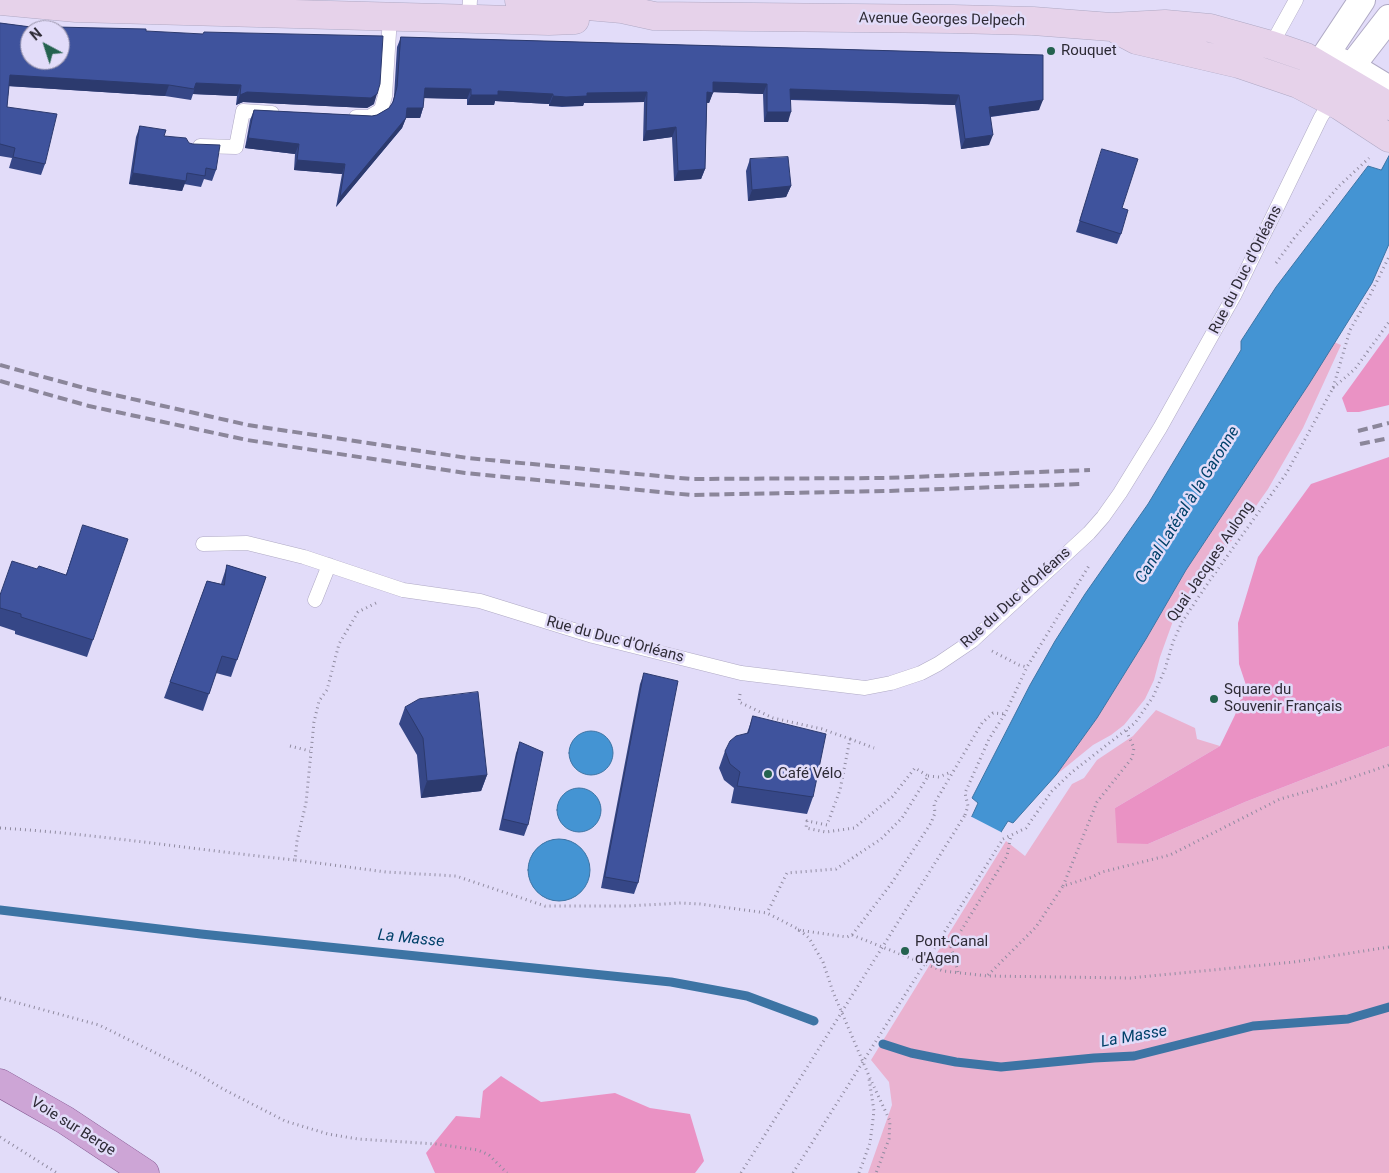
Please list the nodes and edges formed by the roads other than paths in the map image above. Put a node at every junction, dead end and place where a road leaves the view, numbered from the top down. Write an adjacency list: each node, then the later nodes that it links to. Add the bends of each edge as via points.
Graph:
1 (518, 0): 6 (main road, Avenue Georges Delpech, via 622,9)
2 (1296, 0): 11 (lane)
3 (1362, 0): 12 (street)
4 (0, 1): 7 (main road, via 76,8)
5 (469, 10): 6 (main road, via 549,21); 7 (main road)
6 (654, 16): 9 (main road, Avenue Georges Delpech, via 953,19)
7 (390, 17): 17 (lane, via 382,110 369,118)
8 (1389, 18): 13 (street)
9 (1111, 27): 10 (main road); 11 (main road, Avenue Georges Delpech, via 1165,24 1210,28)
10 (1152, 44): 11 (main road, via 1187,42 1238,52); 13 (main road, via 1239,64 1298,84)
11 (1267, 53): 12 (main road, Avenue Georges Delpech, via 1306,56)
12 (1319, 65): 13 (main road, Avenue Georges Delpech)
13 (1347, 84): 14 (street); 15 (main road); 18 (main road); 20 (main road); 22 (lane, Rue du Duc d'Orléans, via 1317,126 1235,294 1120,494 1089,533 972,641 920,673 866,688 741,674 593,636 480,601 403,590)
14 (1389, 90)
15 (1389, 106)
16 (282, 113): 19 (lane, via 243,111 236,147)
17 (340, 116)
18 (1389, 121)
19 (190, 146)
20 (1382, 148)
21 (203, 544): 22 (lane, Rue du Duc d'Orléans, via 247,543)
22 (329, 565): 23 (lane)
23 (315, 600)
24 (0, 1082): 25 (main road, Voie sur Berge)
25 (145, 1173)

